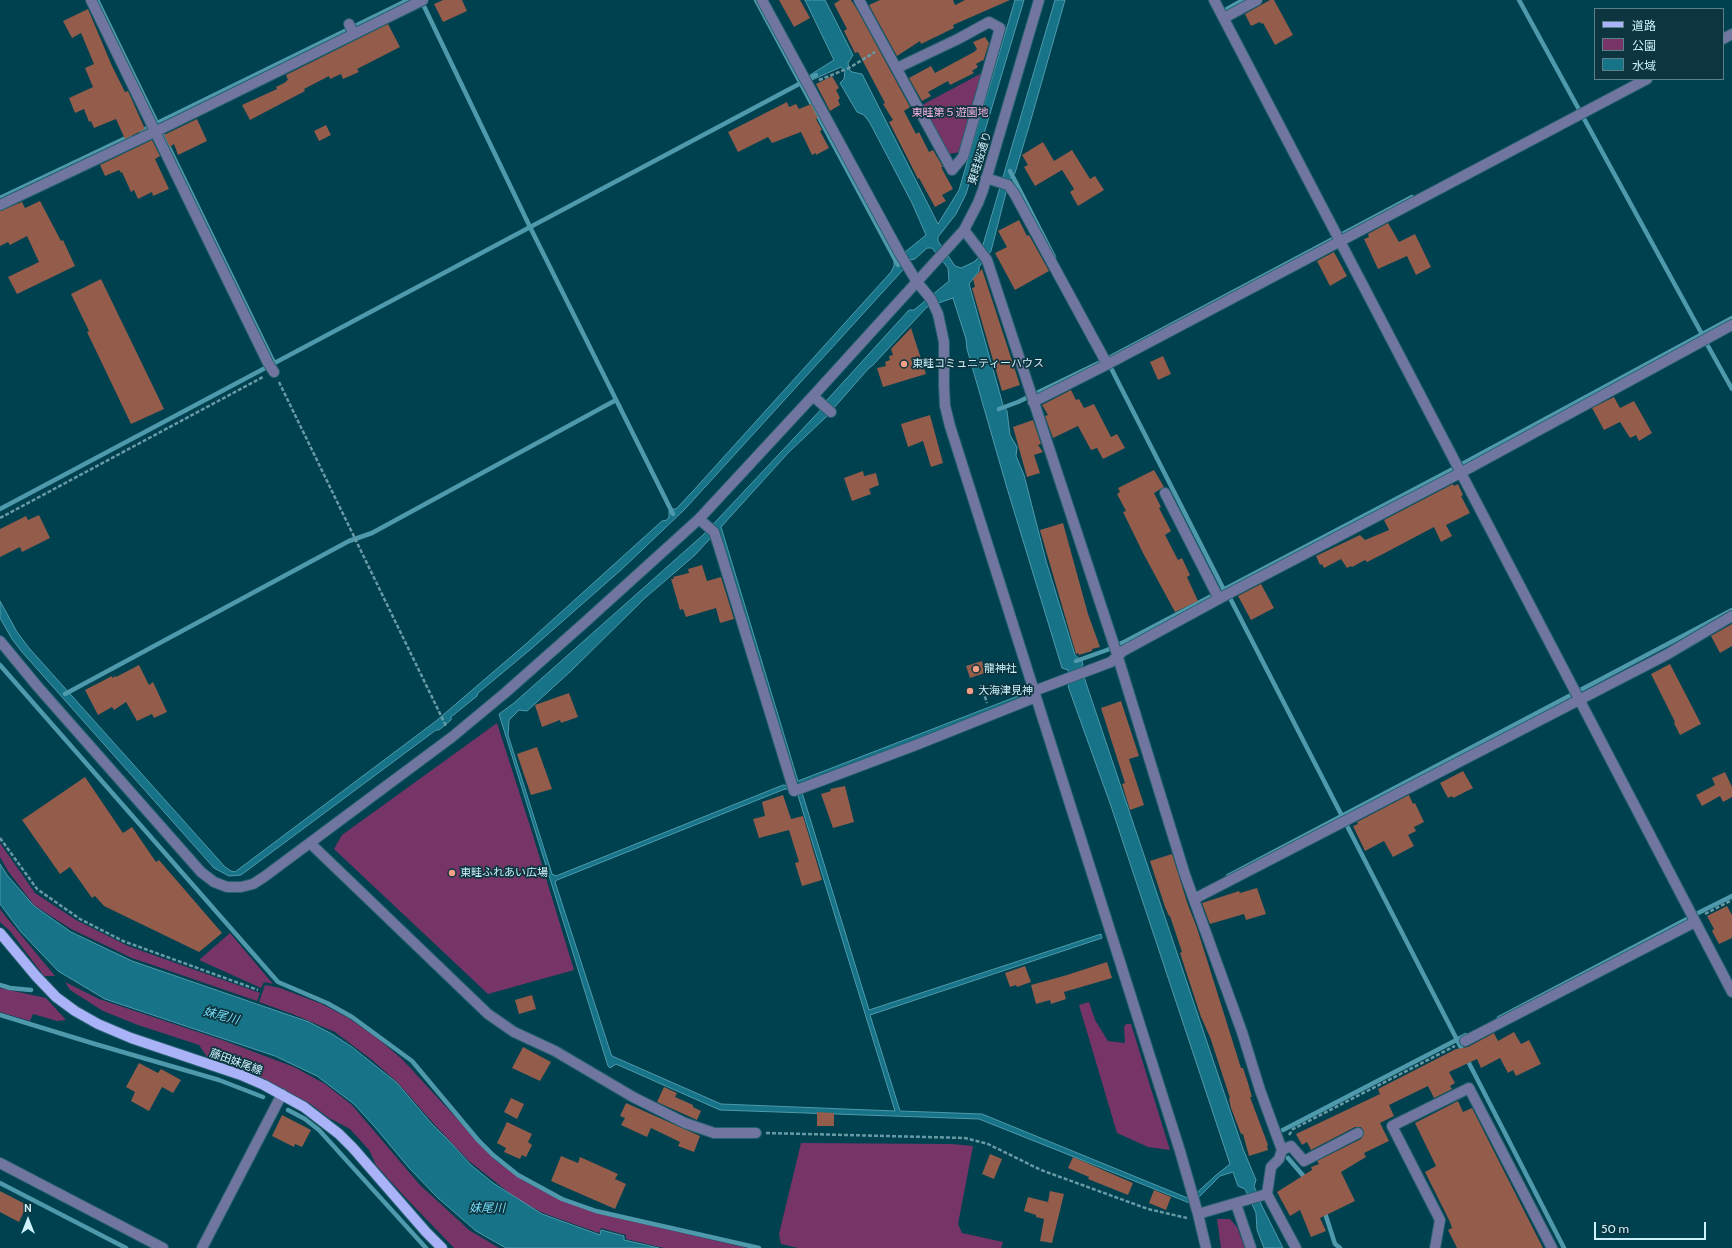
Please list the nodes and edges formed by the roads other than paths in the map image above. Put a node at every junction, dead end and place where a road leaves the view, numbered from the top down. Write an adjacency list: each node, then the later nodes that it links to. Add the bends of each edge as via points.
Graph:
1 (91, 0): 11 (street)
2 (762, 0): 16 (street)
3 (859, 0): 9 (street)
4 (1039, 0): 12 (street, 東畦桜通り)
5 (1214, 0): 8 (street)
6 (1257, 0): 8 (street)
7 (417, 1): 11 (street)
8 (1224, 18): 15 (street)
9 (897, 68): 9 (street, via 989,22 1000,28 963,157 952,170)
10 (1645, 80): 15 (street)
11 (156, 128): 13 (street); 19 (street)
12 (986, 178): 14 (street, 東畦桜通り, via 978,203); 18 (street, via 1008,185 1014,192)
13 (0, 205)
14 (964, 230): 16 (street, 東畦桜通り); 21 (street, via 987,260)
15 (1339, 237): 18 (street); 23 (street)
16 (917, 282): 20 (street, 東畦桜通り); 30 (street, via 933,303 943,335 944,393 950,426)
17 (1732, 325): 23 (street)
18 (1105, 361): 21 (street)
19 (272, 368)
20 (813, 396): 22 (street); 25 (street, 東畦桜通り)
21 (1031, 398): 29 (street)
22 (831, 412)
23 (1459, 468): 26 (street); 31 (street)
24 (1165, 493): 26 (street, via 1214,588)
25 (699, 519): 30 (street, via 711,530 720,547 796,787); 32 (street, 東畦桜通り, via 505,693 452,737)
26 (1223, 596): 29 (street, via 1123,651)
27 (1732, 616): 31 (street, via 1666,655)
28 (0, 641): 32 (street, 東畦桜通り, via 201,872 214,882 227,887 253,884)
29 (1115, 650): 30 (street, via 1111,662); 33 (street, via 1149,764)
30 (1035, 694): 45 (street)
31 (1577, 695): 33 (street, via 1343,822); 34 (street)
32 (311, 844): 39 (street, via 488,1014 514,1032 555,1051 633,1097 685,1123 714,1133)
33 (1194, 899): 41 (street)
34 (1694, 921): 36 (street); 37 (street)
35 (0, 933): 38 (main road, 藤田妹尾線, via 56,997 98,1024 131,1038 241,1075)
36 (1732, 992)
37 (1465, 1041)
38 (282, 1094): 47 (street); 48 (main road, 藤田妹尾線, via 339,1134)
39 (756, 1133)
40 (1358, 1133): 41 (street, via 1304,1161 1291,1146)
41 (1282, 1150): 43 (street, via 1279,1158 1271,1166)
42 (0, 1163): 46 (street)
43 (1263, 1196): 44 (street); 51 (street)
44 (1236, 1204): 45 (street); 50 (street)
45 (1198, 1214): 49 (street)
46 (163, 1248)
47 (202, 1248)
48 (442, 1248)
49 (1206, 1248)
50 (1251, 1248)
51 (1296, 1248)
52 (1434, 1248): 53 (street, via 1440,1220 1392,1126 1468,1088)
53 (1552, 1248)

